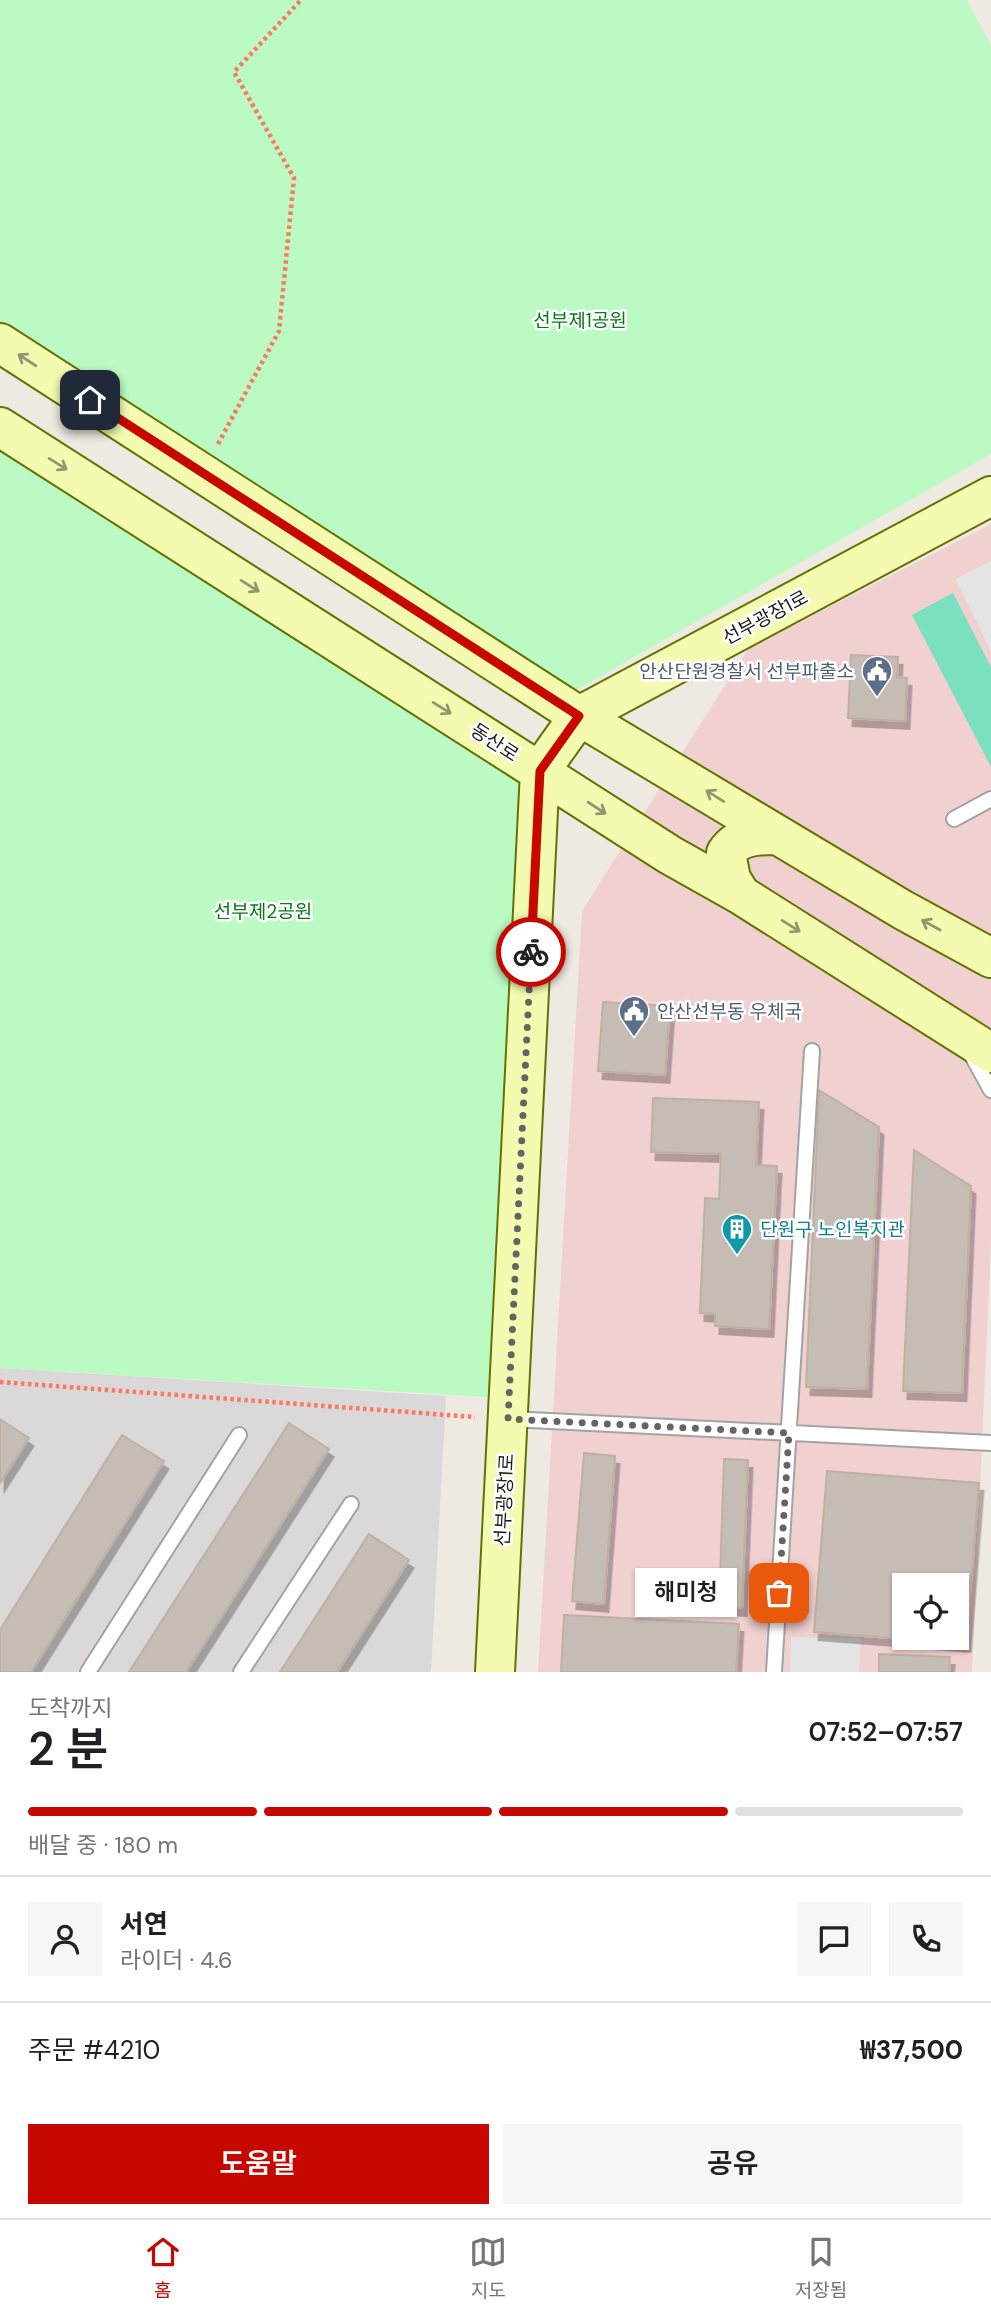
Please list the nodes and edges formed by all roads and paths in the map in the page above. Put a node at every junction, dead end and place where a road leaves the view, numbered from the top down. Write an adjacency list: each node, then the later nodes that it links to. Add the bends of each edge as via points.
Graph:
1 (302, 0): 4 (path, via 234,72 294,178 279,331)
2 (0, 342): 4 (street, one-way to 2)
3 (0, 427): 7 (street, 동산로, one-way to 7)
4 (202, 473): 6 (street)
5 (991, 496): 6 (street, 선부광장1로)
6 (579, 716): 7 (street, 선부광장1로); 10 (street, one-way to 6)
7 (540, 771): 11 (street, 동산로, one-way to 11); 18 (street, 선부광장1로)
8 (991, 799): 9 (lane)
9 (954, 819)
10 (776, 835): 11 (street, via 746,838 726,853 731,880); 12 (street, one-way to 10)
11 (741, 895): 13 (street, 동산로, one-way to 13)
12 (991, 958)
13 (959, 1032): 15 (street, 동산로); 16 (lane)
14 (812, 1051): 19 (lane)
15 (991, 1053)
16 (991, 1090)
17 (0, 1382): 18 (path)
18 (508, 1419): 19 (lane); 25 (street, 선부광장1로)
19 (789, 1433): 21 (lane); 26 (lane)
20 (239, 1435): 23 (lane)
21 (991, 1443)
22 (351, 1504): 24 (lane)
23 (88, 1672)
24 (242, 1672)
25 (495, 1672)
26 (774, 1672)

